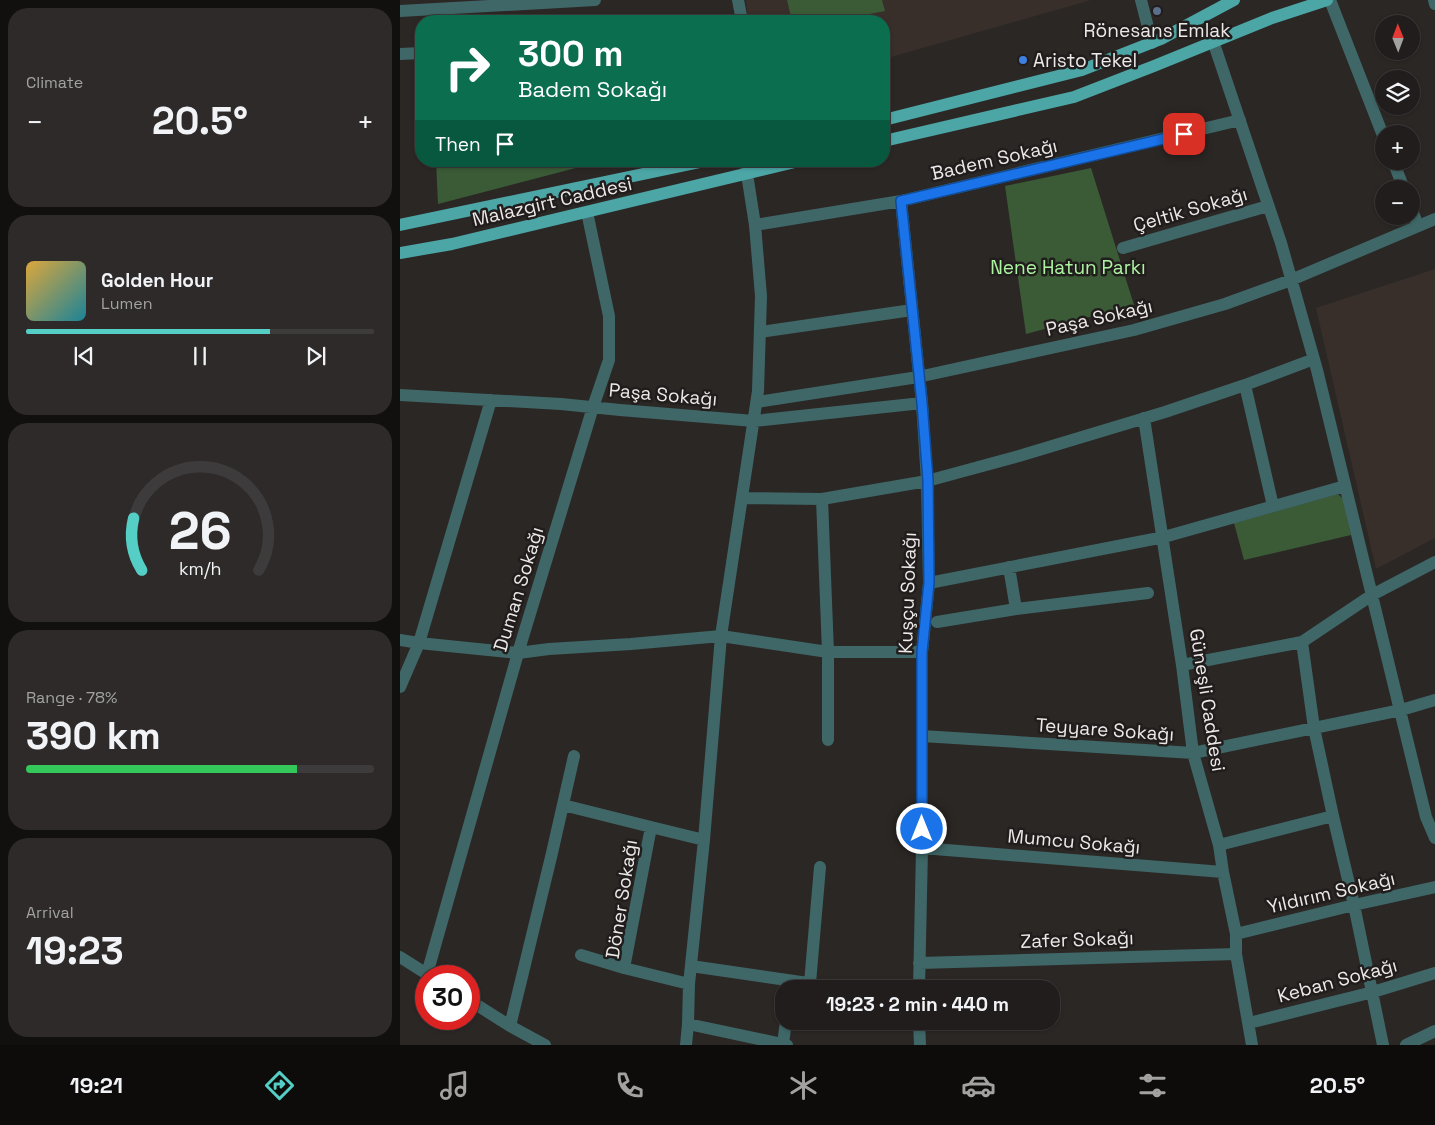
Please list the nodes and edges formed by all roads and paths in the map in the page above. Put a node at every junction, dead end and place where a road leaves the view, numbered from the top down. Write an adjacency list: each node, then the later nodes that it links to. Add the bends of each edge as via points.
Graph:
1 (594, 0): 8 (street)
2 (738, 0): 9 (street)
3 (1141, 0): 11 (street)
4 (1234, 0): 11 (main road)
5 (1328, 0): 10 (main road); 16 (street)
6 (1434, 0): 7 (street)
7 (1435, 4)
8 (400, 11)
9 (741, 15)
10 (1213, 41): 15 (street); 17 (main road, via 1074,97)
11 (1152, 43): 14 (main road, via 1082,70)
12 (415, 53): 13 (street)
13 (400, 54)
14 (890, 118)
15 (1240, 120): 20 (street, Badem Sokağı); 21 (street)
16 (1379, 125)
17 (890, 140)
18 (676, 167): 24 (main road, Malazgirt Caddesi)
19 (747, 168): 22 (main road, Malazgirt Caddesi); 25 (street)
20 (901, 201): 25 (street, Badem Sokağı); 30 (street, Kuşçu Sokağı)
21 (1268, 206): 27 (street, Çeltik Sokağı); 29 (street)
22 (586, 212): 28 (main road, Malazgirt Caddesi); 39 (street, Duman Sokağı, via 609,316 609,360)
23 (1435, 219): 26 (street, Paşa Sokağı)
24 (400, 225)
25 (755, 225): 31 (street, via 761,296)
26 (1418, 226): 29 (street, Paşa Sokağı)
27 (1123, 248)
28 (400, 253)
29 (1291, 280): 32 (street); 33 (street, Paşa Sokağı, via 1225,304 1134,330)
30 (912, 310): 31 (street); 33 (street, Kuşçu Sokağı)
31 (760, 332): 37 (street)
32 (1314, 359): 34 (street); 43 (street)
33 (918, 377): 37 (street, Paşa Sokağı); 38 (street, Kuşçu Sokağı)
34 (1245, 384): 40 (street); 46 (street)
35 (400, 395): 36 (street, Paşa Sokağı)
36 (491, 400): 39 (street, Paşa Sokağı); 58 (street)
37 (757, 402): 41 (street)
38 (922, 403): 41 (street, Paşa Sokağı); 42 (street, Kuşçu Sokağı)
39 (593, 407): 41 (street, Paşa Sokağı); 61 (street, Duman Sokağı)
40 (1144, 418): 42 (street); 47 (street, Güneşli Caddesi)
41 (754, 421): 44 (street)
42 (928, 480): 45 (street); 50 (street, Kuşçu Sokağı)
43 (1345, 486): 46 (street); 52 (street)
44 (742, 498): 45 (street); 55 (street)
45 (822, 499): 59 (street)
46 (1273, 506): 47 (street)
47 (1164, 537): 49 (street); 62 (street, Güneşli Caddesi)
48 (1435, 562): 52 (street)
49 (1009, 567): 50 (street); 53 (street)
50 (929, 583): 60 (street, Kuşçu Sokağı)
51 (1148, 593): 53 (street)
52 (1372, 595): 57 (street); 65 (street)
53 (1016, 609): 54 (street)
54 (937, 622)
55 (721, 636): 59 (street); 61 (street); 75 (street)
56 (400, 640): 58 (street)
57 (1302, 642): 62 (street); 66 (street)
58 (418, 643): 61 (street); 63 (street)
59 (828, 652): 60 (street); 68 (street)
60 (922, 652): 67 (street, Kuşçu Sokağı)
61 (518, 654): 87 (street, Duman Sokağı)
62 (1182, 665): 69 (street, Güneşli Caddesi)
63 (400, 687)
64 (1435, 700): 65 (street, Teyyare Sokağı)
65 (1401, 710): 66 (street, Teyyare Sokağı); 74 (street, via 1426,818)
66 (1314, 728): 69 (street, Teyyare Sokağı); 72 (street)
67 (922, 736): 69 (street, Teyyare Sokağı); 77 (street, Kuşçu Sokağı)
68 (828, 740)
69 (1193, 753): 76 (street, Güneşli Caddesi)
70 (574, 756): 71 (street)
71 (563, 805): 73 (street); 100 (street)
72 (1333, 816): 76 (street); 81 (street)
73 (651, 827): 75 (street, Döner Sokağı); 90 (street, Döner Sokağı)
74 (1435, 838)
75 (704, 840): 88 (street)
76 (1219, 845): 79 (street, Güneşli Caddesi)
77 (922, 848): 79 (street, Mumcu Sokağı); 86 (street, Kuşçu Sokağı)
78 (820, 867): 92 (street)
79 (1222, 872): 82 (street, Güneşli Caddesi)
80 (1435, 887): 81 (street, Yıldırım Sokağı)
81 (1354, 905): 82 (street, Yıldırım Sokağı); 96 (street)
82 (1236, 934): 83 (street, Güneşli Caddesi)
83 (1236, 954): 86 (street, Zafer Sokağı); 98 (street, Güneşli Caddesi)
84 (581, 955): 90 (street)
85 (400, 957): 89 (street)
86 (919, 963): 93 (street, Kuşçu Sokağı)
87 (431, 965)
88 (691, 966): 94 (street); 95 (street)
89 (415, 967)
90 (624, 968): 95 (street, Döner Sokağı)
91 (1435, 973): 96 (street, Keban Sokağı)
92 (810, 980)
93 (919, 980)
94 (775, 982)
95 (689, 984): 99 (street)
96 (1373, 992): 98 (street, Keban Sokağı); 109 (street)
97 (480, 1007): 100 (street)
98 (1249, 1023): 108 (street, Güneşli Caddesi)
99 (688, 1024): 105 (street); 106 (street)
100 (510, 1026): 104 (street)
101 (786, 1030): 106 (street)
102 (919, 1030): 107 (street)
103 (1435, 1031): 110 (street)
104 (545, 1045)
105 (686, 1045)
106 (785, 1045)
107 (920, 1045)
108 (1252, 1045)
109 (1383, 1045)
110 (1406, 1045)

